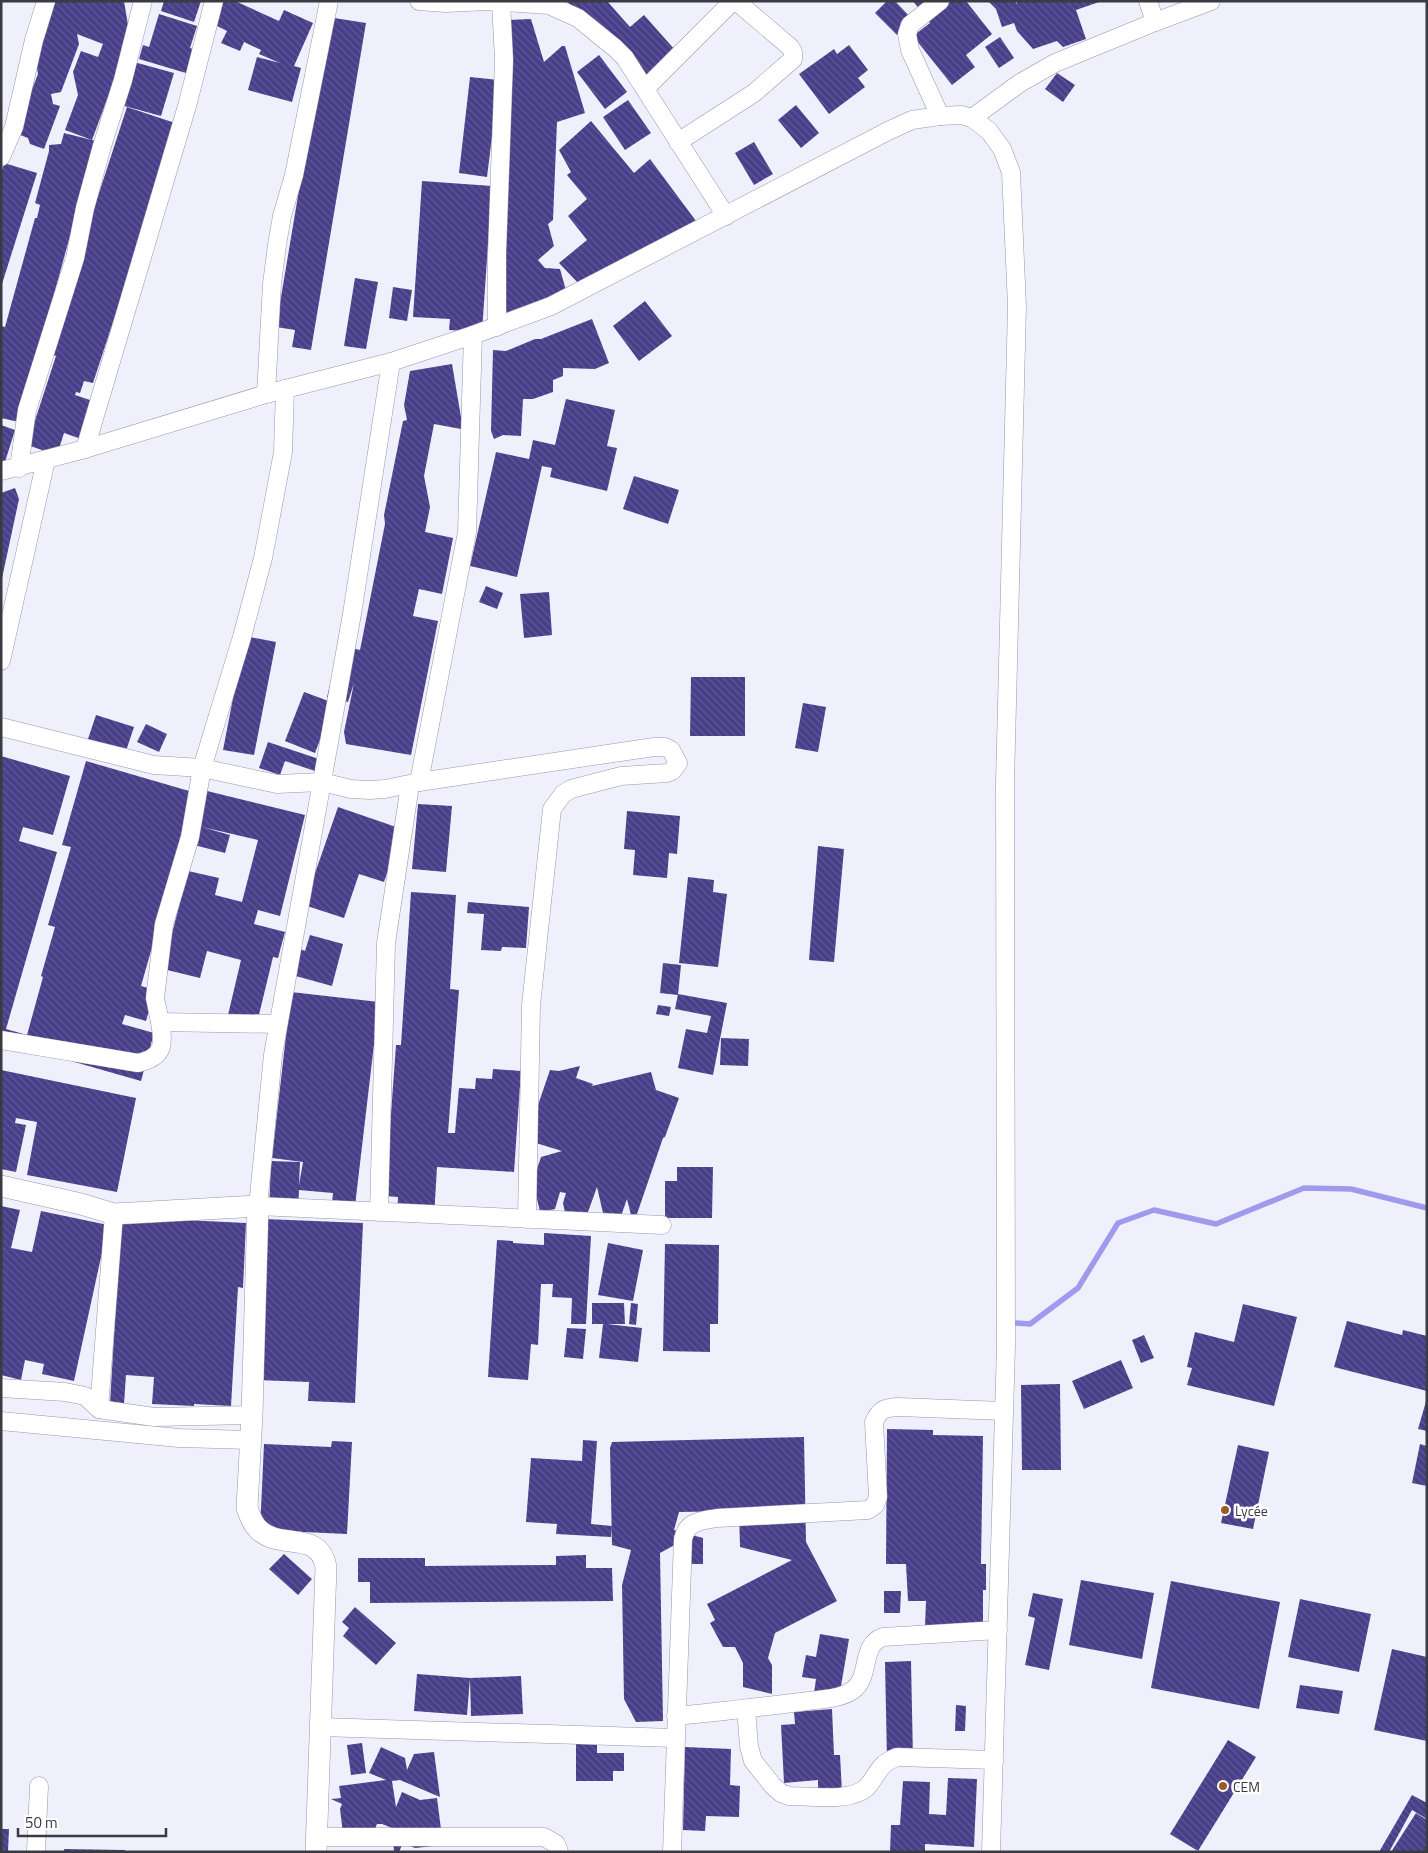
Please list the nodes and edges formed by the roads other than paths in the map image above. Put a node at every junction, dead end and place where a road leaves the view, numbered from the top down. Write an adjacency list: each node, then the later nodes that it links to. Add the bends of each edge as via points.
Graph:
1 (46, 1): 16 (street, via 14,127)
2 (143, 1): 25 (street, via 85,208 75,258 27,410)
3 (214, 1): 23 (street, via 187,106)
4 (329, 1): 22 (street, via 277,245)
5 (419, 1): 10 (street)
6 (734, 1): 12 (street); 15 (street, via 790,47 793,59 754,93)
7 (940, 1): 13 (street, via 910,25 907,34 910,50)
8 (1148, 1): 11 (street)
9 (1211, 1): 11 (street)
10 (501, 2): 12 (street, via 548,4 578,18 615,48); 18 (street, via 504,60)
11 (1155, 22): 14 (street, via 1055,63 1020,83)
12 (645, 89): 15 (street)
13 (940, 116): 14 (street); 17 (street, via 912,120 888,131)
14 (972, 118): 43 (street, via 1002,149 1011,172 1016,306 1005,783)
15 (678, 142): 17 (street)
16 (1, 157)
17 (726, 216): 18 (street, via 551,306)
18 (497, 327): 19 (street)
19 (474, 335): 20 (street); 31 (street, via 467,532)
20 (391, 362): 21 (street); 30 (street)
21 (285, 389): 22 (street); 29 (street, via 283,452 263,558)
22 (266, 394): 23 (street)
23 (85, 449): 24 (street)
24 (46, 460): 25 (street); 27 (street)
25 (19, 468): 26 (street)
26 (1, 471)
27 (1, 661)
28 (1, 727): 29 (street, via 154,765)
29 (202, 768): 30 (street, via 278,784); 32 (street, via 190,837 164,924 156,982)
30 (322, 782): 31 (street, via 351,789 385,789); 33 (street)
31 (414, 784): 37 (street, via 386,943); 39 (street, via 654,747 671,750 678,763 667,773 621,776 571,789 552,809 531,1005)
32 (160, 1022): 33 (street); 34 (street, via 163,1040 160,1050 149,1060 138,1062)
33 (278, 1024): 36 (street)
34 (1, 1040)
35 (1, 1186): 38 (street)
36 (258, 1206): 37 (street); 38 (street); 44 (street)
37 (379, 1212): 39 (street)
38 (114, 1214): 42 (street)
39 (528, 1219): 40 (street)
40 (662, 1225)
41 (1, 1388): 42 (street, via 85,1396)
42 (99, 1409): 44 (street, via 154,1417)
43 (1004, 1411): 47 (street); 49 (street, via 898,1407 879,1412 874,1422 878,1497 868,1510 717,1518 694,1522 688,1527 683,1539)
44 (252, 1415): 46 (street)
45 (1, 1421): 46 (street, via 179,1438)
46 (250, 1440): 50 (street, via 247,1508 251,1520 269,1537 308,1543 324,1559 326,1567)
47 (998, 1630): 48 (street, via 883,1637 871,1645 861,1681 851,1692); 52 (street)
48 (746, 1709): 49 (street); 52 (street, via 753,1761 773,1786 789,1796 842,1797 858,1794 887,1761 897,1757)
49 (676, 1716): 51 (street)
50 (320, 1727): 51 (street); 54 (street)
51 (675, 1738): 57 (street)
52 (994, 1760): 58 (street)
53 (39, 1786): 55 (street)
54 (316, 1844): 56 (street, via 544,1838 556,1844)
55 (36, 1852)
56 (559, 1852)
57 (672, 1852)
58 (991, 1852)

